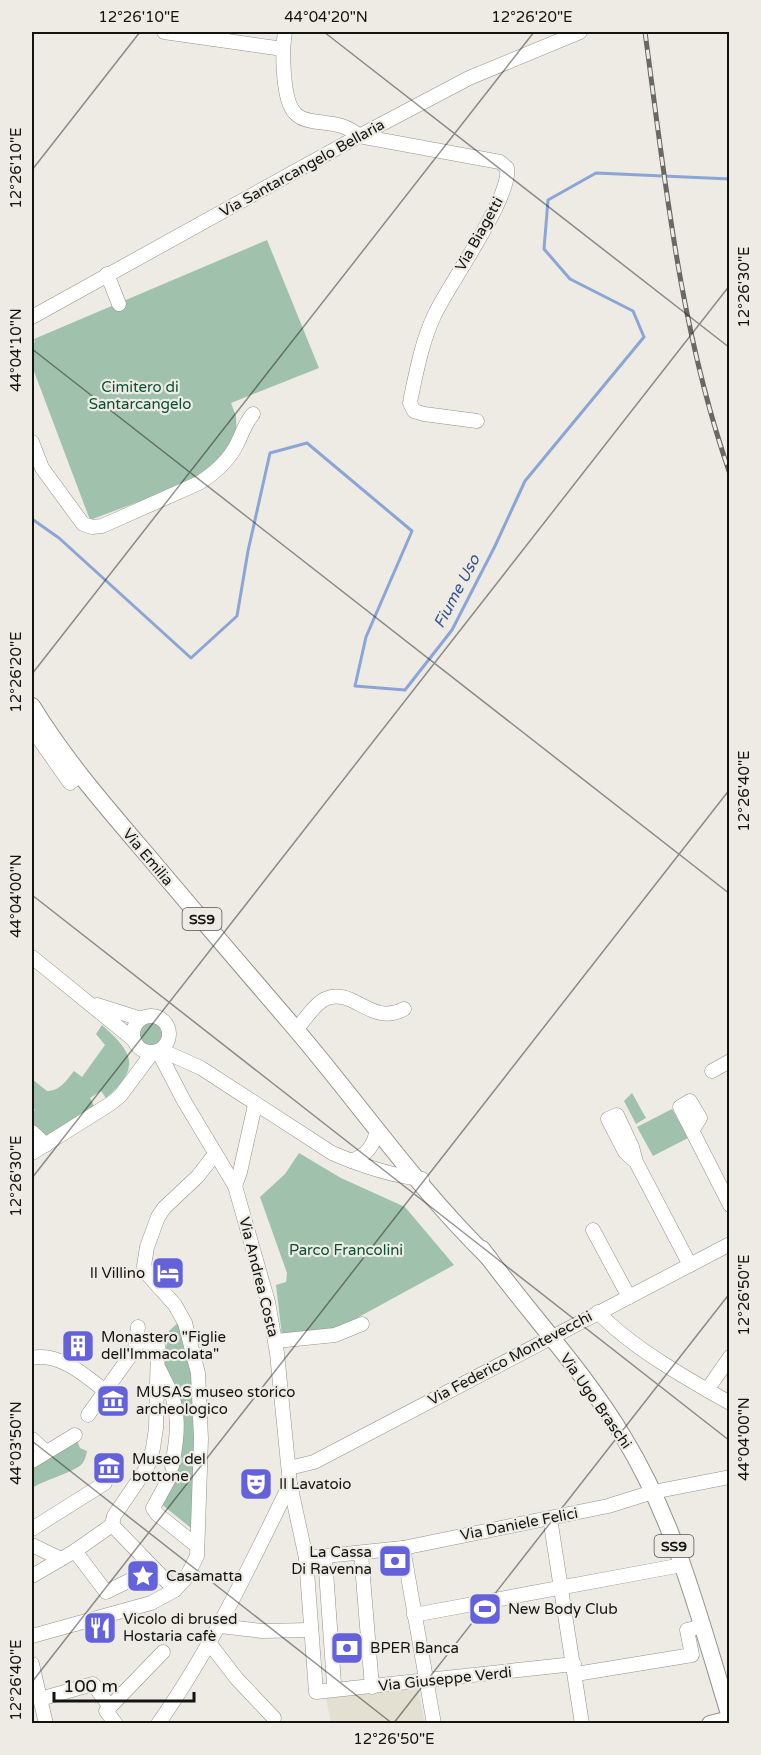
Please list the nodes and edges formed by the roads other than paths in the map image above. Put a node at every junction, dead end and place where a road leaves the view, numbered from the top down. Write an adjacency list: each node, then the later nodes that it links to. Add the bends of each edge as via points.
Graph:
1 (164, 32): 4 (street)
2 (285, 32): 4 (street)
3 (580, 32): 5 (street, Via Santarcangelo Bellaria, via 469,78)
4 (283, 49): 5 (street, via 289,101 296,115 343,125)
5 (359, 136): 6 (street, Via Santarcangelo Bellaria); 10 (street, Via Biagetti, via 500,162 507,168 498,205 424,338 411,397 412,408 424,414)
6 (107, 274): 7 (street); 8 (street, Via Santarcangelo Bellaria)
7 (119, 304)
8 (32, 317)
9 (254, 414): 11 (street, via 223,465 209,476 102,526 83,524 42,468)
10 (477, 421)
11 (32, 442)
12 (32, 706): 14 (main road, Via Emilia / SS9)
13 (32, 729): 14 (street, via 70,783)
14 (80, 775): 19 (main road, Via Emilia / SS9)
15 (32, 957): 16 (street)
16 (89, 1002): 18 (street); 21 (street)
17 (404, 1009): 19 (street, via 396,1014 381,1014 345,997 333,996 323,1000)
18 (141, 1019): 20 (street, via 152,1016 163,1020); 21 (street, via 134,1028)
19 (296, 1029): 28 (main road, Via Emilia / SS9)
20 (170, 1036): 22 (street); 24 (street)
21 (135, 1042): 22 (street, via 144,1051); 25 (street)
22 (157, 1051): 24 (street); 25 (street); 33 (street, Via Andrea Costa)
23 (729, 1061): 26 (street)
24 (201, 1068): 27 (street)
25 (138, 1071): 31 (street, via 110,1104)
26 (711, 1071)
27 (255, 1105): 34 (street); 38 (street, via 240,1172)
28 (377, 1129): 34 (street, via 370,1149); 37 (main road, Via Ugo Braschi)
29 (692, 1131): 39 (street)
30 (32, 1132): 31 (street)
31 (46, 1144): 32 (street)
32 (32, 1153)
33 (215, 1154): 36 (street); 38 (street, Via Andrea Costa)
34 (351, 1161): 37 (street)
35 (636, 1162): 43 (street)
36 (198, 1176): 38 (street, via 215,1173); 69 (street, via 158,1217 144,1266 185,1323 198,1373 201,1439)
37 (417, 1179): 42 (main road, Via Ugo Braschi); 42 (main road, Via Ugo Braschi, via 463,1223)
38 (232, 1181): 48 (street, Via Andrea Costa)
39 (729, 1205)
40 (593, 1230): 44 (street)
41 (729, 1244): 43 (street, Via Federico Montevecchi)
42 (489, 1258): 47 (main road, Via Ugo Braschi)
43 (690, 1265): 44 (street, Via Federico Montevecchi)
44 (629, 1297): 45 (street, Via Federico Montevecchi)
45 (598, 1312): 47 (street, Via Federico Montevecchi); 52 (street, via 648,1352)
46 (362, 1324): 48 (street, via 335,1335)
47 (551, 1337): 60 (street, Via Federico Montevecchi, via 314,1462); 64 (main road, Via Ugo Braschi / SS9, via 624,1437)
48 (276, 1341): 60 (street, Via Andrea Costa)
49 (729, 1357): 52 (street)
50 (32, 1358): 53 (street, via 62,1361)
51 (159, 1369): 53 (street, via 158,1347 137,1333 135,1349); 66 (street, via 156,1428 149,1463 114,1516); 69 (street, via 177,1415 177,1441 171,1472 153,1508)
52 (707, 1390): 54 (street)
53 (105, 1391): 55 (street)
54 (729, 1403)
55 (88, 1415)
56 (75, 1435): 58 (street)
57 (32, 1439): 58 (street)
58 (46, 1452): 59 (street)
59 (32, 1461)
60 (289, 1467): 63 (street, Via Andrea Costa)
61 (729, 1477): 64 (street, Via Daniele Felici)
62 (105, 1483): 67 (street)
63 (290, 1484): 74 (street, Via Andrea Costa); 82 (street)
64 (653, 1492): 65 (street, Via Daniele Felici); 76 (main road, Via Ugo Braschi / SS9)
65 (550, 1518): 70 (street, Via Daniele Felici); 79 (street)
66 (112, 1526): 71 (street); 77 (street)
67 (32, 1529)
68 (32, 1545): 75 (street)
69 (197, 1546): 80 (street, via 197,1556 186,1578)
70 (403, 1548): 72 (street, Via Daniele Felici); 81 (street)
71 (75, 1551): 75 (street); 77 (street, via 106,1592)
72 (361, 1553): 73 (street, Via Daniele Felici); 92 (street)
73 (325, 1557): 74 (street, Via Daniele Felici); 91 (street)
74 (306, 1558): 84 (street, Via Andrea Costa)
75 (61, 1559): 78 (street)
76 (682, 1565): 79 (street); 83 (main road, Via Ugo Braschi / SS9)
77 (153, 1569): 80 (street)
78 (32, 1576)
79 (561, 1586): 81 (street); 89 (street)
80 (175, 1590): 85 (street, via 134,1609)
81 (414, 1615): 90 (street)
82 (220, 1626): 84 (street, via 262,1631); 86 (street)
83 (703, 1626): 89 (street, via 687,1630 692,1654); 97 (main road, Via Ugo Braschi / SS9)
84 (311, 1630): 93 (street, Via Andrea Costa)
85 (32, 1636)
86 (210, 1644): 96 (street); 100 (street)
87 (163, 1652): 95 (street)
88 (32, 1664): 94 (street)
89 (575, 1669): 90 (street, Via Giuseppe Verdi); 102 (street)
90 (426, 1681): 92 (street, Via Giuseppe Verdi); 101 (street)
91 (334, 1684)
92 (372, 1687): 93 (street, Via Giuseppe Verdi)
93 (316, 1692)
94 (40, 1699): 95 (street, via 93,1684); 98 (street)
95 (110, 1707): 99 (street, via 106,1711)
96 (274, 1718)
97 (729, 1718): 103 (main road)
98 (46, 1724)
99 (116, 1724)
100 (158, 1724)
101 (434, 1724)
102 (582, 1724)
103 (710, 1724)

